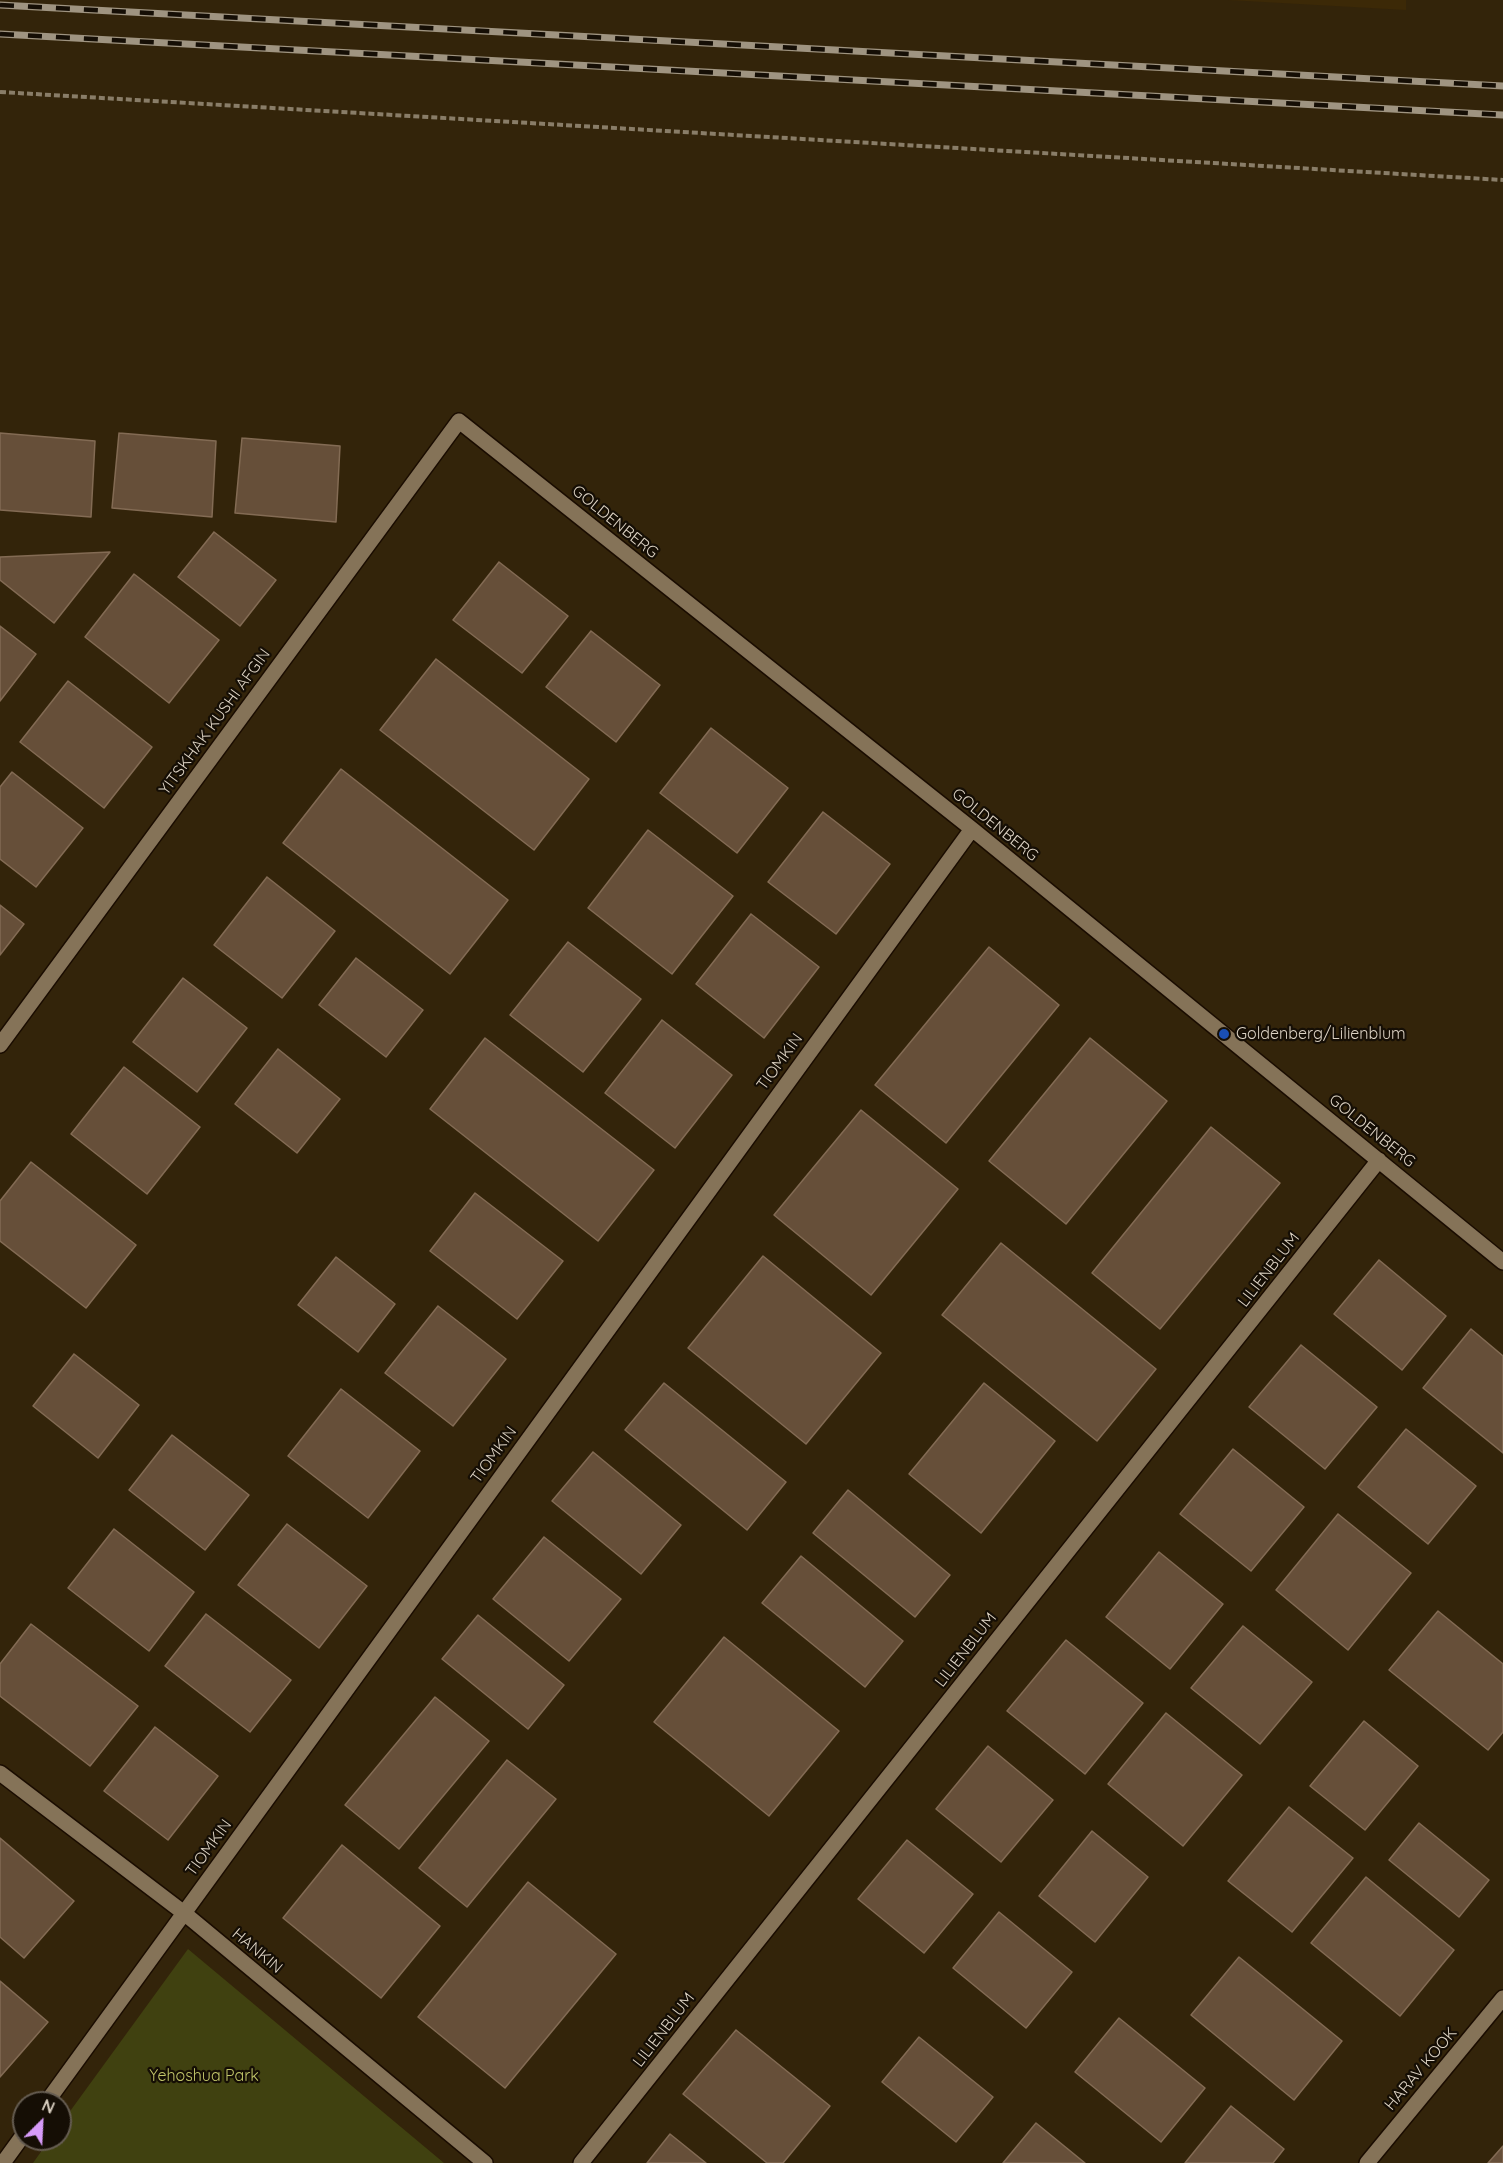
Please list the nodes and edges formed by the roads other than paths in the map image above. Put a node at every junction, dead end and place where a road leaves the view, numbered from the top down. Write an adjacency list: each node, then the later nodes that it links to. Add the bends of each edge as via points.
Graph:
1 (459, 421): 2 (street, GOLDENBERG); 3 (street, YITSKHAK KUSHI AFGIN)
2 (972, 829): 4 (street, GOLDENBERG); 7 (street, TIOMKIN)
3 (0, 1045)
4 (1379, 1160): 5 (street, GOLDENBERG); 13 (street, LILIENBLUM)
5 (1503, 1262)
6 (0, 1773): 7 (street, HANKIN)
7 (184, 1913): 9 (street, TIOMKIN); 12 (street, HANKIN)
8 (1503, 1998): 14 (street, HARAV KOOK)
9 (55, 2091)
10 (12, 2151): 11 (street)
11 (3, 2163)
12 (485, 2163)
13 (581, 2163)
14 (1367, 2163)

